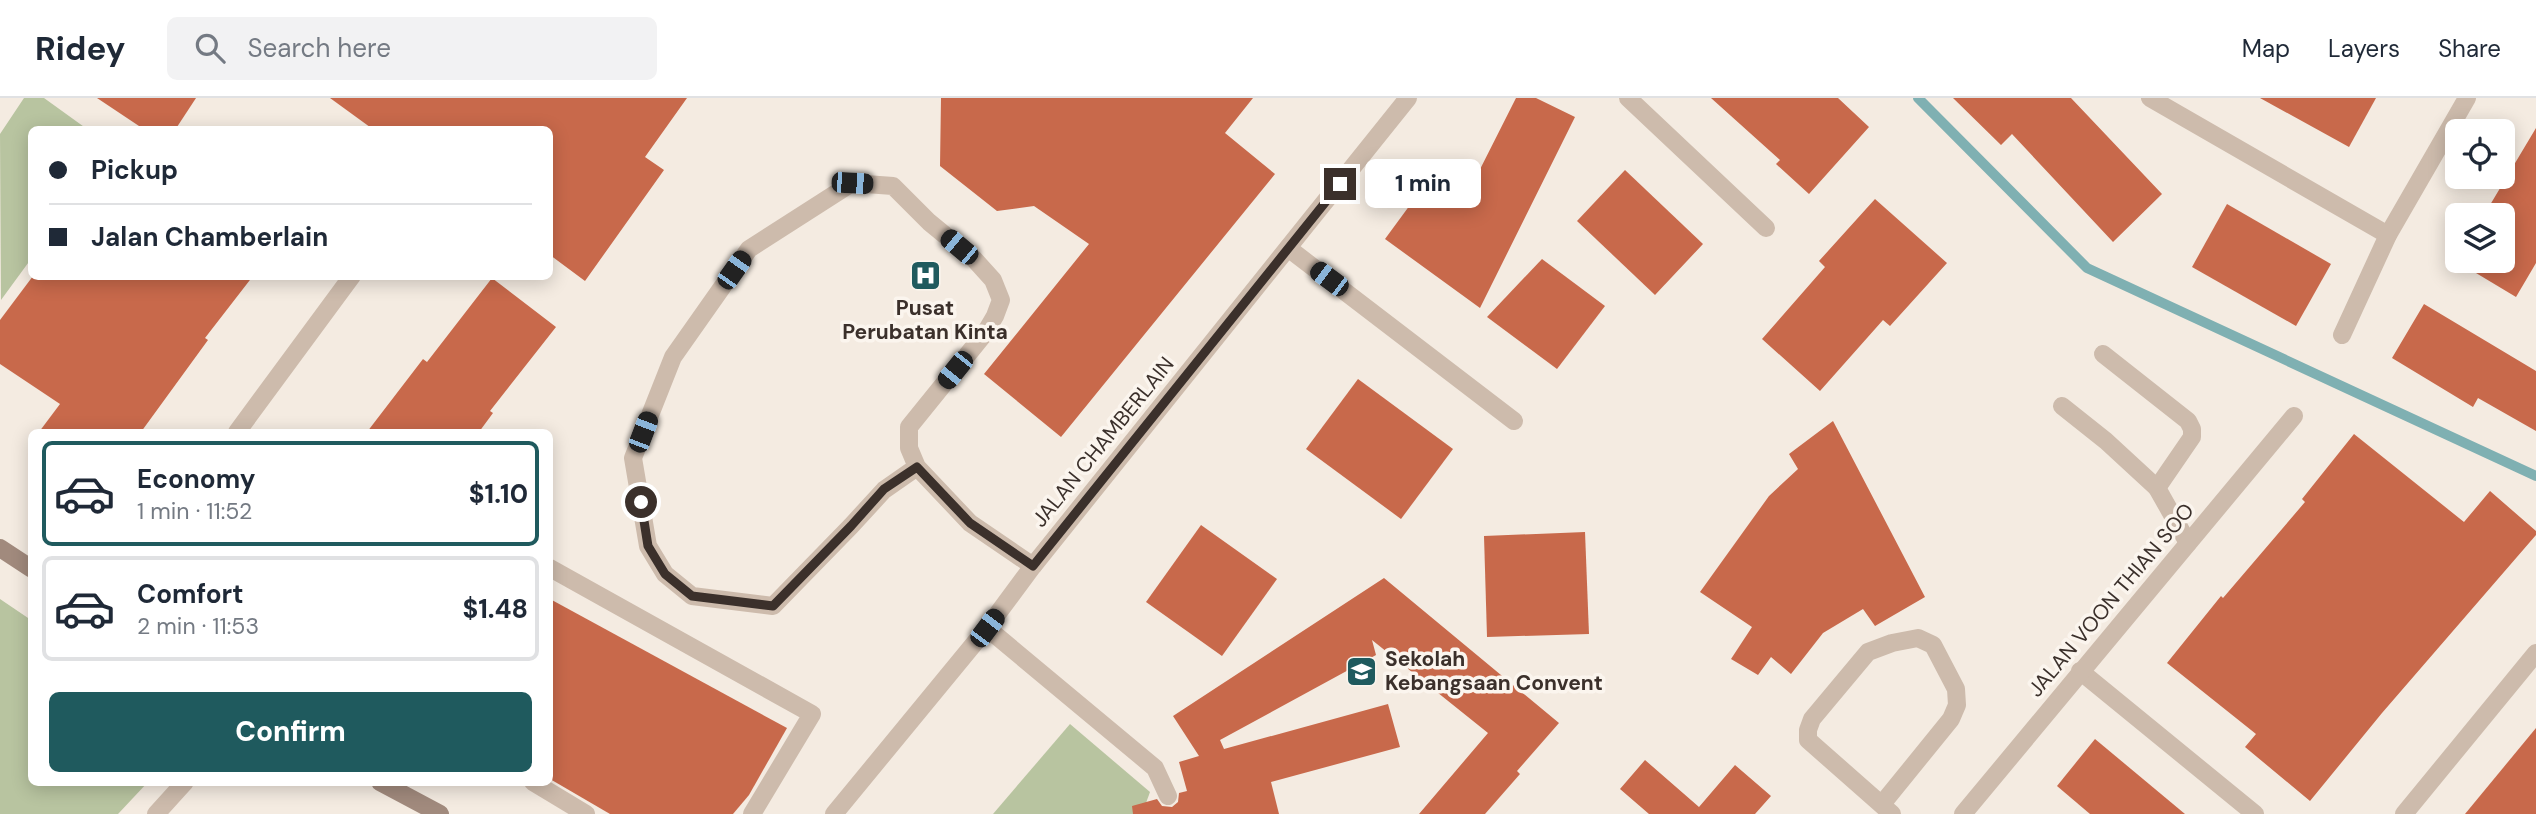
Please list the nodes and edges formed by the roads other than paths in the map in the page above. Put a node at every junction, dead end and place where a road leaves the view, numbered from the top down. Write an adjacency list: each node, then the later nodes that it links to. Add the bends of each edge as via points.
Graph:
1 (1408, 98): 7 (street, JALAN CHAMBERLAIN)
2 (1628, 98): 5 (street)
3 (2150, 98): 6 (street)
4 (2467, 98): 6 (street)
5 (1766, 228)
6 (2388, 235): 9 (street)
7 (1288, 248): 13 (street); 20 (street, JALAN CHAMBERLAIN)
8 (349, 280): 14 (street)
9 (2342, 335)
10 (2103, 354): 16 (street, via 2188,421 2192,429 2192,438)
11 (2062, 406): 16 (street)
12 (2294, 416): 17 (street, JALAN VOON THIAN SOO)
13 (1514, 421)
14 (239, 429)
15 (917, 467): 15 (street, via 909,448 909,427 985,333 1001,300 993,280 974,259 893,186 852,183 749,248 673,357 634,458 648,546 665,574 692,596 773,606 884,489); 20 (street, via 970,523)
16 (2157, 488): 17 (street)
17 (2188, 543): 24 (street, JALAN VOON THIAN SOO)
18 (0, 548): 19 (street)
19 (28, 566)
20 (1033, 566): 22 (street, JALAN CHAMBERLAIN)
21 (553, 570): 33 (street, via 812,714)
22 (987, 628): 28 (street, via 1155,768); 34 (street, JALAN CHAMBERLAIN)
23 (2536, 653): 37 (street)
24 (2080, 671): 35 (street, JALAN VOON THIAN SOO); 36 (street)
25 (181, 786): 30 (street)
26 (388, 786): 31 (street)
27 (540, 786): 32 (street)
28 (1168, 796)
29 (1887, 809): 29 (street, via 1808,740 1808,730 1812,719 1868,652 1918,638 1933,645 1956,689 1957,705)
30 (156, 814)
31 (440, 814)
32 (586, 814)
33 (752, 814)
34 (834, 814)
35 (1963, 814)
36 (2255, 814)
37 (2404, 814)

